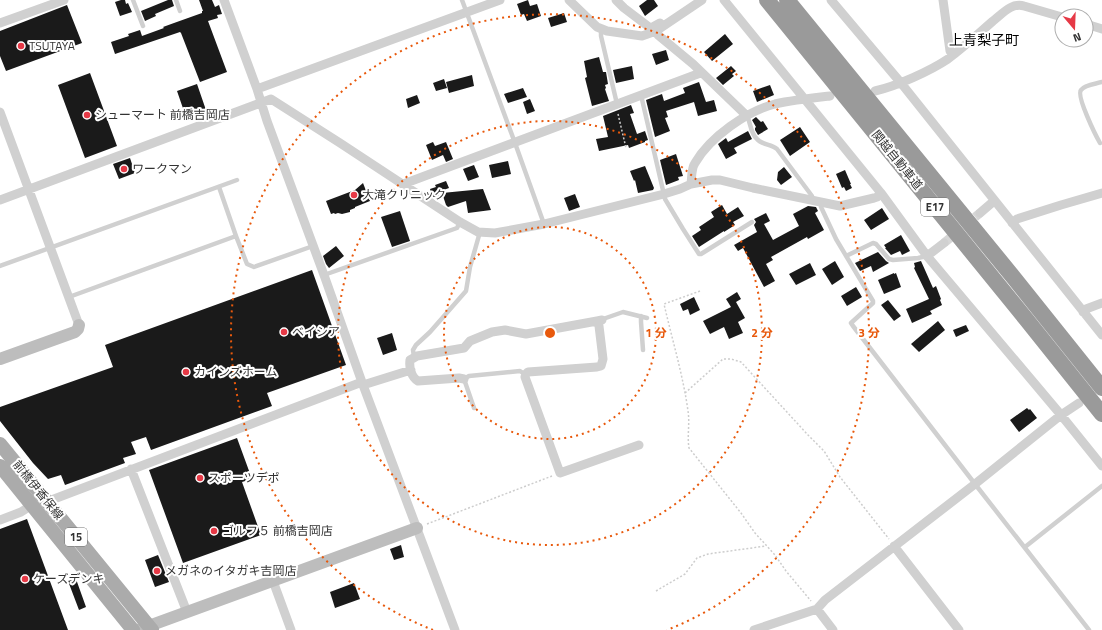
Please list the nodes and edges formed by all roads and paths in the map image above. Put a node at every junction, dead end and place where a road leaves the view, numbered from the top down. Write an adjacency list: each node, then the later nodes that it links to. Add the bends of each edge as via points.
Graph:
1 (64, 0): 20 (street)
2 (133, 0): 21 (lane)
3 (176, 0): 17 (lane)
4 (224, 0): 28 (street)
5 (462, 0): 18 (lane)
6 (500, 0): 18 (street)
7 (569, 0): 22 (street)
8 (616, 0): 9 (street, via 651,28)
9 (694, 0)
10 (702, 0): 23 (street)
11 (724, 0): 32 (street)
12 (767, 0): 87 (highway, 関越自動車道 / E17)
13 (787, 0): 82 (highway, 関越自動車道 / E17)
14 (831, 0): 27 (street)
15 (944, 0): 24 (street, via 950,51)
16 (1019, 2): 19 (street); 24 (street)
17 (180, 11)
18 (466, 12): 28 (street); 37 (lane)
19 (1054, 14)
20 (0, 24)
21 (143, 26)
22 (601, 29): 23 (street, via 642,36); 34 (lane)
23 (656, 31): 25 (street)
24 (953, 55): 27 (street)
25 (699, 71): 30 (street, via 698,74); 36 (street)
26 (1102, 82): 38 (lane, via 1084,87 1080,94)
27 (901, 83): 29 (street); 50 (street)
28 (257, 89): 33 (street)
29 (875, 91)
30 (641, 95): 34 (street); 47 (lane)
31 (830, 96): 32 (street)
32 (805, 99): 36 (street, via 775,104); 45 (street)
33 (262, 103): 42 (street, via 273,100); 44 (street); 60 (street)
34 (617, 104): 37 (street); 39 (path)
35 (0, 112): 44 (street)
36 (747, 116): 41 (street, via 726,130 699,157 693,169); 49 (lane, via 756,139 777,149 812,196)
37 (515, 143): 42 (street); 56 (lane)
38 (1100, 143)
39 (626, 148)
40 (237, 180): 43 (lane)
41 (691, 184): 47 (street); 49 (street, via 720,180)
42 (404, 185): 53 (street)
43 (218, 187): 58 (lane); 61 (lane)
44 (29, 189): 48 (street); 61 (street)
45 (881, 193): 51 (street, via 878,197 844,206); 63 (street)
46 (1102, 193): 55 (street, via 1017,219)
47 (664, 194): 54 (lane, via 675,217 699,254); 56 (street)
48 (0, 200)
49 (811, 200): 51 (street)
50 (994, 201): 52 (street); 55 (street)
51 (821, 203): 62 (lane, via 825,218)
52 (980, 213)
53 (460, 222): 57 (street); 65 (lane, via 457,228)
54 (752, 222)
55 (1012, 223): 69 (street)
56 (544, 224): 57 (street, via 495,233)
57 (480, 232): 76 (lane, via 466,291 416,345 413,350)
58 (236, 236): 60 (lane, via 247,264 254,267); 67 (lane)
59 (944, 243): 63 (street)
60 (313, 246): 65 (street)
61 (51, 247): 64 (lane); 67 (street)
62 (846, 256): 63 (lane, via 873,243 893,260); 94 (lane, via 873,301 851,323)
63 (927, 256): 86 (street)
64 (0, 266)
65 (324, 275): 81 (street)
66 (700, 291): 83 (path, via 664,304)
67 (69, 297): 73 (street)
68 (1102, 303): 69 (street)
69 (1083, 312): 74 (street)
70 (642, 316): 71 (lane); 72 (lane, via 623,312); 75 (lane)
71 (647, 318)
72 (600, 320): 76 (street, via 526,334 505,330 492,332 470,341 464,348); 79 (street, via 603,359 601,366 528,372)
73 (79, 325): 77 (street, via 75,332)
74 (1102, 335)
75 (643, 350)
76 (414, 357): 78 (street, via 410,360)
77 (0, 359)
78 (411, 370): 80 (street, via 418,381); 81 (street)
79 (526, 375): 80 (lane, via 520,371 469,376); 93 (street)
80 (464, 379): 85 (lane)
81 (363, 384): 92 (street); 99 (street)
82 (1102, 388)
83 (685, 393): 100 (path, via 689,413 689,448); 101 (path, via 723,359 741,362 824,451)
84 (1079, 403): 86 (street)
85 (474, 408)
86 (1061, 414): 91 (street); 94 (street)
87 (1102, 414)
88 (0, 444): 96 (main road, 前橋伊香保線 / 15)
89 (639, 445): 93 (street)
90 (0, 466): 97 (main road, 前橋伊香保線 / 15)
91 (1102, 466)
92 (131, 469): 96 (street); 106 (street)
93 (560, 473): 99 (path)
94 (974, 484): 101 (street); 102 (lane)
95 (1102, 486): 102 (lane)
96 (48, 503): 107 (main road, 前橋伊香保線 / 15)
97 (32, 506): 98 (street); 108 (main road, 前橋伊香保線 / 15)
98 (0, 520)
99 (417, 528): 103 (street); 110 (street)
100 (767, 546): 104 (path, via 699,557 685,574); 105 (path)
101 (894, 546): 105 (street); 113 (street)
102 (1025, 547): 114 (lane)
103 (273, 580): 106 (street); 109 (street)
104 (656, 591)
105 (817, 608): 111 (street); 112 (street)
106 (186, 612): 107 (street)
107 (146, 629)
108 (132, 630)
109 (291, 630)
110 (455, 630)
111 (754, 630)
112 (834, 630)
113 (959, 630)
114 (1089, 630)

